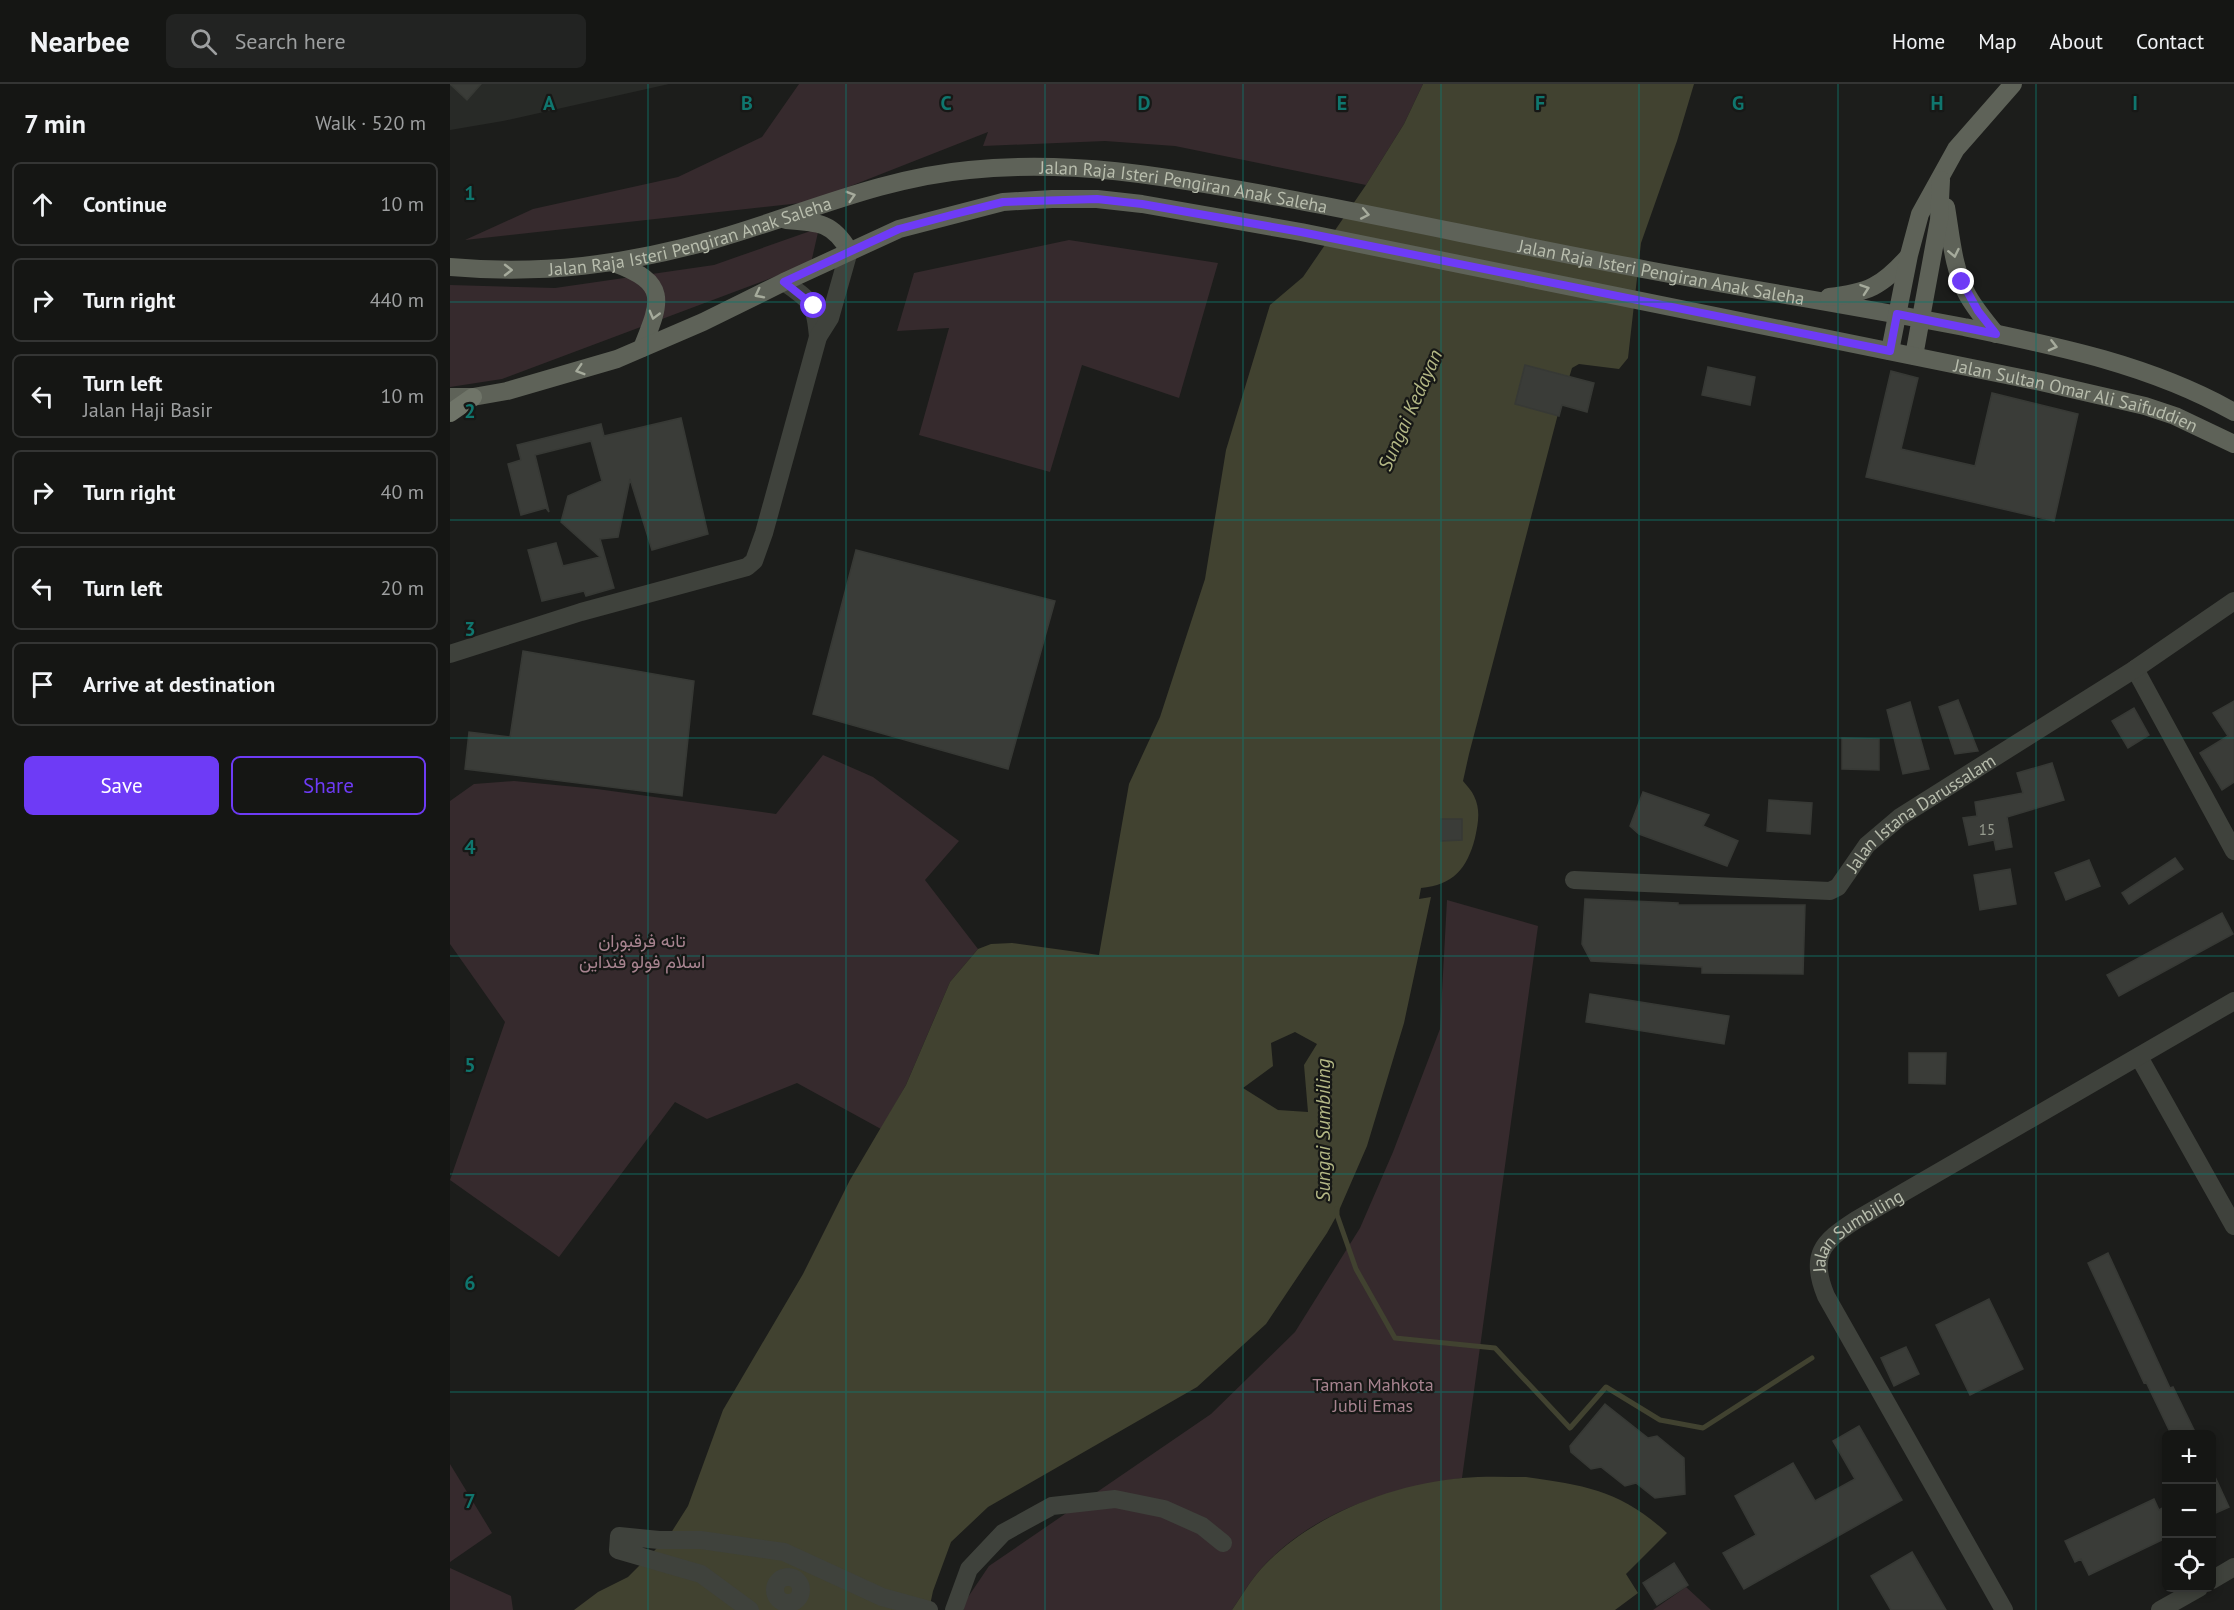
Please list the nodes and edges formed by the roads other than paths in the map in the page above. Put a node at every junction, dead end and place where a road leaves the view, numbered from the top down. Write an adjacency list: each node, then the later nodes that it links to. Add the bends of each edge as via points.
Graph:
1 (2013, 84): 2 (main road, via 1956,149)
2 (1941, 175): 5 (main road, via 1920,214); 11 (main road, via 1940,220); 12 (main road, one-way to 12, via 1962,282)
3 (775, 219): 4 (main road, via 819,222 842,238); 6 (main road, Jalan Raja Isteri Pengiran Anak Saleha, via 716,239); 9 (main road, Jalan Raja Isteri Pengiran Anak Saleha, one-way to 9, via 898,182 967,170 1101,168 1308,202 1646,270)
4 (849, 251): 8 (main road, Jalan Raja Isteri Pengiran Anak Saleha); 13 (street, via 830,318); 15 (main road, Jalan Raja Isteri Pengiran Anak Saleha, via 899,229 1003,202 1097,199 1301,232)
5 (1909, 255): 9 (main road, one-way to 5, via 1869,289 1890,277); 10 (main road)
6 (612, 263): 7 (main road, Jalan Raja Isteri Pengiran Anak Saleha, one-way to 6, via 555,270); 14 (main road, one-way to 14, via 647,279 657,296 656,314)
7 (450, 267)
8 (784, 282): 13 (street, via 814,306); 14 (main road, Jalan Raja Isteri Pengiran Anak Saleha, one-way to 14)
9 (1809, 298): 10 (main road, Jalan Raja Isteri Pengiran Anak Saleha)
10 (1897, 314): 11 (main road, Jalan Raja Isteri Pengiran Anak Saleha); 15 (main road)
11 (1920, 319): 12 (main road, Jalan Sultan Omar Ali Saifuddien); 16 (main road)
12 (1996, 334): 19 (main road, Jalan Sultan Omar Ali Saifuddien, one-way to 19, via 2112,361 2177,384)
13 (818, 337): 23 (street, via 754,561 747,567 581,612)
14 (642, 348): 18 (main road, Jalan Raja Isteri Pengiran Anak Saleha, one-way to 18, via 507,392)
15 (1890, 351): 16 (main road, Jalan Raja Isteri Pengiran Anak Saleha)
16 (1914, 356): 21 (main road, Jalan Sultan Omar Ali Saifuddien, via 2145,406)
17 (450, 397): 18 (main road, Jalan Raja Isteri Pengiran Anak Saleha)
18 (473, 397): 20 (highway)
19 (2234, 412)
20 (450, 413)
21 (2234, 444)
22 (2234, 601): 24 (street, Jalan Istana Darussalam)
23 (450, 654)
24 (2135, 669): 25 (street); 26 (street, Jalan Istana Darussalam, via 1900,817 1867,845 1838,887 1830,891)
25 (2234, 851)
26 (1574, 880)
27 (2234, 1001): 28 (street, Jalan Sumbiling)
28 (2139, 1057): 29 (street); 39 (street, Jalan Sumbiling, via 1856,1220 1835,1233 1820,1252 1818,1278 1826,1296)
29 (2234, 1226)
30 (1223, 1543): 38 (street, via 1202,1526 1164,1509 1115,1498 1052,1506 1003,1533 969,1569)
31 (811, 1563): 35 (street, via 796,1580 783,1577 777,1582); 36 (street, via 784,1552 701,1540 619,1536 618,1550 701,1574); 37 (street, via 882,1597)
32 (2222, 1574): 33 (street)
33 (2234, 1588)
34 (2191, 1592): 40 (street)
35 (777, 1605)
36 (750, 1610)
37 (929, 1610)
38 (954, 1610)
39 (2004, 1610)
40 (2160, 1610)

